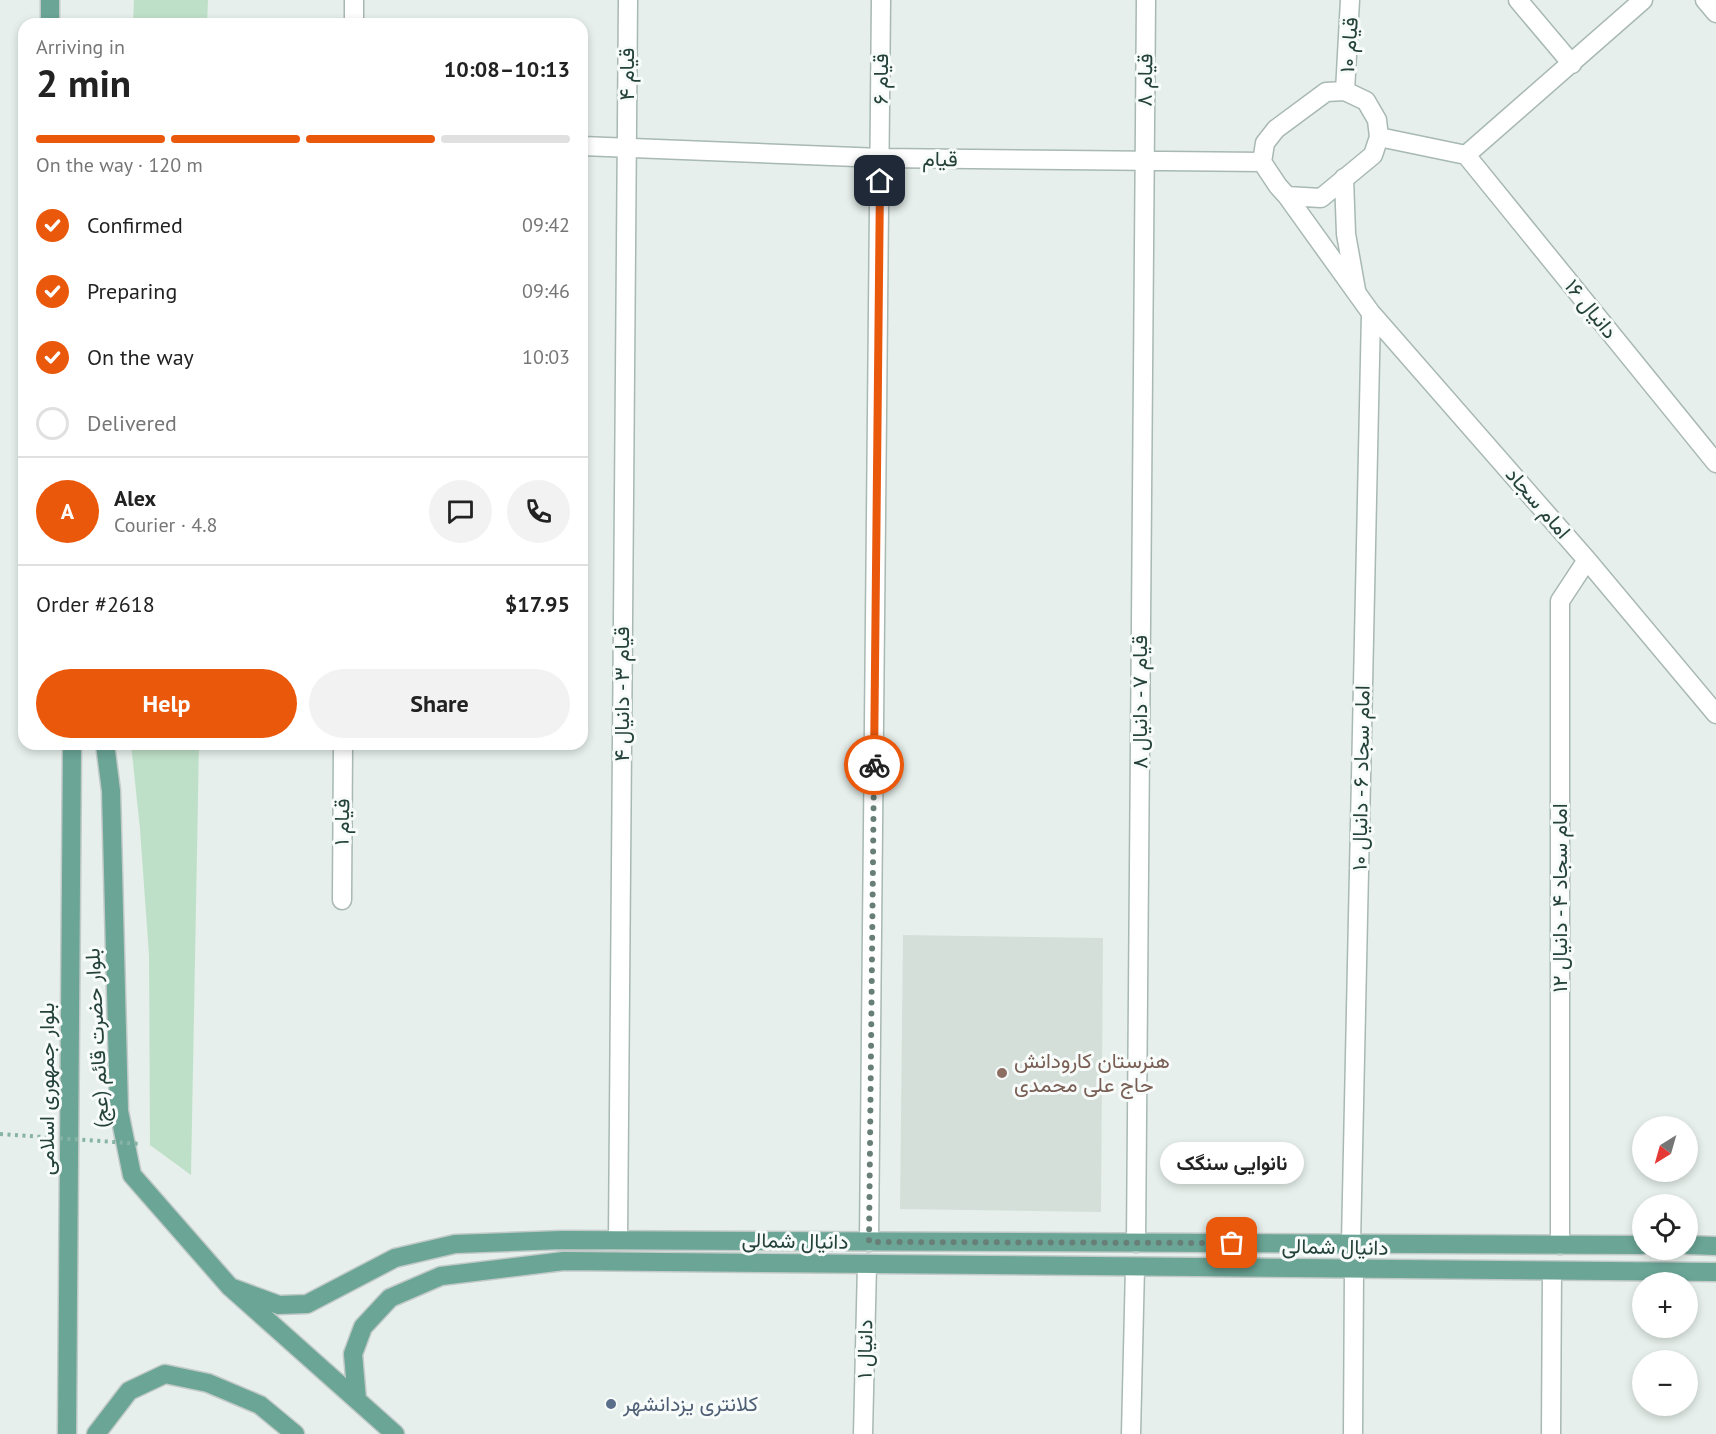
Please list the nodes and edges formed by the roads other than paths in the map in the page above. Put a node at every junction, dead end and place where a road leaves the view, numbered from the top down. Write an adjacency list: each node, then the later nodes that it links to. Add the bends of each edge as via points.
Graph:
1 (50, 0): 11 (main road)
2 (354, 0): 12 (street)
3 (628, 0): 17 (street, قیام ۴)
4 (881, 0): 19 (street, قیام ۶)
5 (1146, 0): 20 (street, قیام ۸)
6 (1350, 0): 14 (street, قیام ۱۰)
7 (1518, 0): 13 (street)
8 (1643, 0): 13 (street)
9 (1705, 0): 10 (street)
10 (1716, 13)
11 (50, 18)
12 (354, 18)
13 (1572, 64): 18 (street)
14 (1346, 91): 15 (street, via 1366,101 1377,120); 21 (street, via 1326,92 1276,129 1265,143)
15 (1379, 137): 18 (street); 22 (street, via 1373,155)
16 (588, 146): 17 (street, قیام)
17 (627, 147): 19 (street, قیام); 33 (street, قیام ۳ - دانیال ۴)
18 (1466, 155): 26 (street, دانیال ۱۶)
19 (880, 158): 20 (street, قیام); 34 (street, قیام ۶)
20 (1144, 161): 21 (street, قیام); 36 (street, قیام ۷ - دانیال ۸)
21 (1262, 162): 23 (street)
22 (1344, 178): 23 (street, via 1321,198); 24 (street, via 1346,234)
23 (1287, 196): 24 (street, امام سجاد)
24 (1357, 295): 25 (street, امام سجاد)
25 (1371, 314): 27 (street, امام سجاد); 37 (street, امام سجاد ۶ - دانیال ۱۰)
26 (1716, 463)
27 (1587, 560): 28 (street, امام سجاد); 38 (street, امام سجاد ۴ - دانیال ۱۲, via 1560,601)
28 (1716, 714)
29 (72, 750): 50 (main road, بلوار جمهوری اسلامی)
30 (106, 750): 48 (main road, بلوار حضرت قائم (عج), via 111,791 119,1111 132,1175)
31 (343, 750): 32 (street, قیام ۱)
32 (342, 900)
33 (618, 1240): 34 (main road, دانیال شمالی); 35 (main road, دانیال شمالی)
34 (869, 1242): 36 (main road, دانیال شمالی)
35 (488, 1243): 44 (main road); 48 (main road, دانیال شمالی, via 455,1244 395,1258 307,1304 279,1305)
36 (1136, 1243): 37 (main road, دانیال شمالی); 43 (main road)
37 (1351, 1244): 38 (main road, دانیال شمالی)
38 (1560, 1245): 39 (main road, دانیال شمالی)
39 (1632, 1245)
40 (1698, 1245): 41 (main road)
41 (1716, 1246)
42 (867, 1264): 43 (main road, دانیال شمالی); 44 (main road, دانیال شمالی, via 564,1261); 54 (street, دانیال ۱)
43 (1135, 1267): 45 (main road, دانیال شمالی); 55 (street)
44 (496, 1269): 49 (main road, دانیال شمالی, via 441,1276 390,1298 363,1327 353,1354)
45 (1354, 1270): 46 (main road, دانیال شمالی); 56 (street)
46 (1552, 1271): 47 (main road, دانیال شمالی); 57 (street)
47 (1716, 1272)
48 (230, 1287): 49 (main road, بلوار حضرت قائم (عج))
49 (357, 1400): 53 (main road, بلوار حضرت قائم (عج))
50 (67, 1434)
51 (96, 1434): 52 (main road, via 129,1391 165,1374 208,1383 260,1405)
52 (295, 1434)
53 (395, 1434)
54 (863, 1434)
55 (1131, 1434)
56 (1353, 1434)
57 (1551, 1434)

